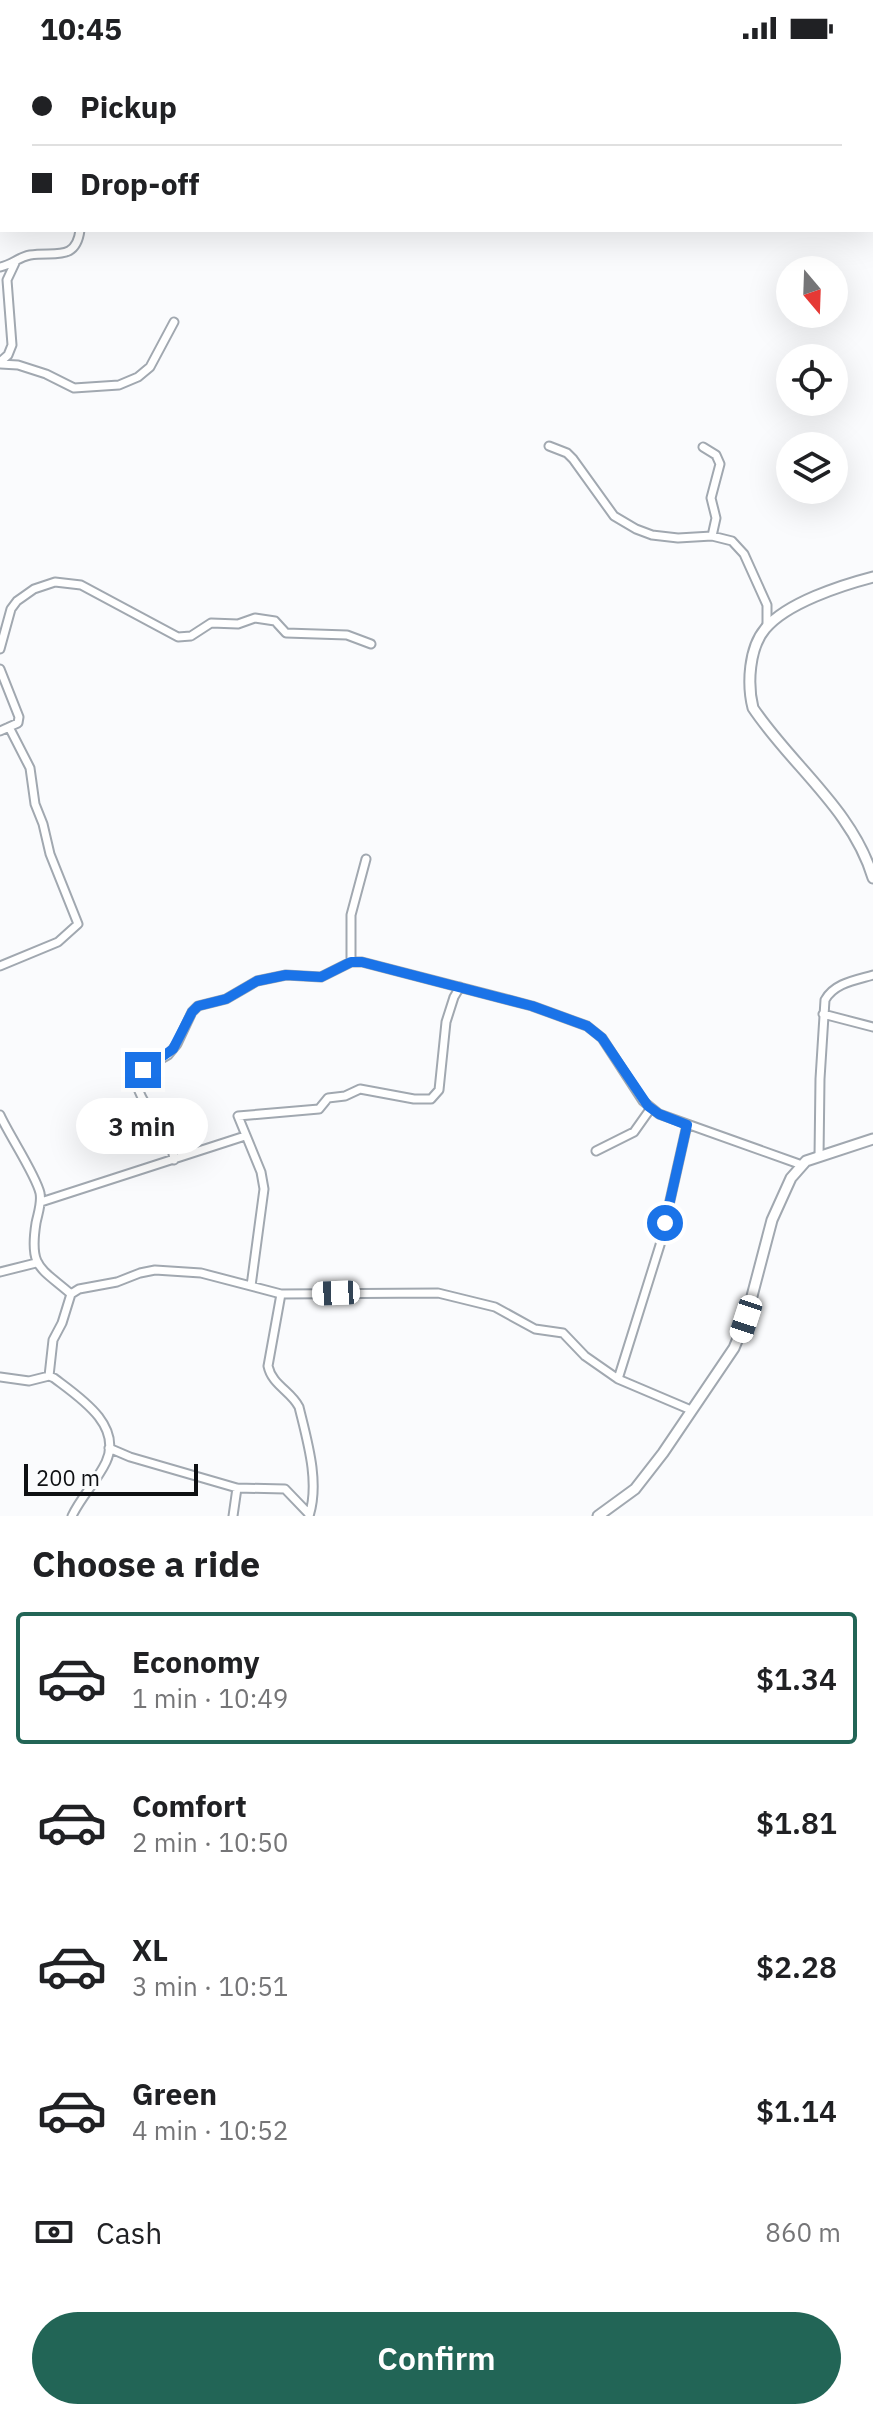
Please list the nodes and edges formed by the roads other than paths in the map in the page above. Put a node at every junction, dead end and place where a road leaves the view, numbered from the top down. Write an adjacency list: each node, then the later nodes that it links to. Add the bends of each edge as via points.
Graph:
1 (80, 232): 2 (street, via 72,250 29,255)
2 (15, 263): 3 (street); 5 (street, via 7,280 12,345)
3 (0, 267)
4 (174, 322): 5 (street, via 150,367 119,385 74,388 46,374)
5 (0, 363)
6 (549, 446): 8 (street, via 573,459 606,507 625,524 652,535)
7 (703, 447): 8 (street, via 720,464 711,498 716,518)
8 (712, 536): 10 (street, via 732,541 744,554 767,605)
9 (873, 577): 10 (street, via 803,603)
10 (767, 627): 17 (street, via 751,673 753,708 836,808 865,854)
11 (371, 644): 12 (street, via 347,635 286,633 275,621 255,618 238,624 211,623 191,636 178,637 81,585 55,582 17,601)
12 (0, 649)
13 (0, 669): 14 (street, via 19,717)
14 (9, 727): 15 (street); 19 (street, via 28,763 50,854 78,924 58,942)
15 (0, 731)
16 (366, 859): 18 (street, via 351,915)
17 (873, 878)
18 (351, 962): 21 (street); 31 (street, via 321,977 286,975 257,981 226,999 198,1006 168,1055 135,1074 141,1097 166,1136)
19 (0, 966)
20 (873, 975): 22 (street, via 829,993)
21 (460, 987): 24 (street, via 587,1026 602,1038); 27 (street, via 446,1022 435,1097 420,1100 360,1089 328,1098 319,1109 242,1114 238,1119)
22 (823, 1014): 23 (street); 30 (street)
23 (873, 1027)
24 (651, 1108): 26 (street); 29 (street, via 634,1132)
25 (0, 1115): 33 (street)
26 (687, 1125): 32 (street); 41 (street, via 660,1245)
27 (245, 1136): 31 (street); 36 (street, via 264,1189)
28 (873, 1139): 30 (street)
29 (596, 1151)
30 (819, 1157): 32 (street)
31 (174, 1160): 33 (street)
32 (802, 1165): 42 (street, via 772,1220 740,1335)
33 (41, 1202): 34 (street)
34 (36, 1263): 35 (street); 37 (street)
35 (0, 1272)
36 (251, 1286): 37 (street, via 201,1273 155,1270); 38 (street)
37 (71, 1294): 39 (street, via 53,1340)
38 (281, 1294): 41 (street, via 432,1292 495,1307 529,1327 563,1333); 45 (street, via 268,1366 299,1407 312,1476)
39 (49, 1376): 40 (street, via 29,1381); 43 (street, via 96,1413 109,1432)
40 (0, 1377)
41 (618, 1379): 42 (street)
42 (691, 1410): 48 (street, via 635,1489)
43 (109, 1448): 44 (street); 46 (street, via 105,1464)
44 (237, 1488): 45 (street, via 285,1489); 47 (street)
45 (309, 1515)
46 (72, 1516)
47 (233, 1516)
48 (598, 1516)

